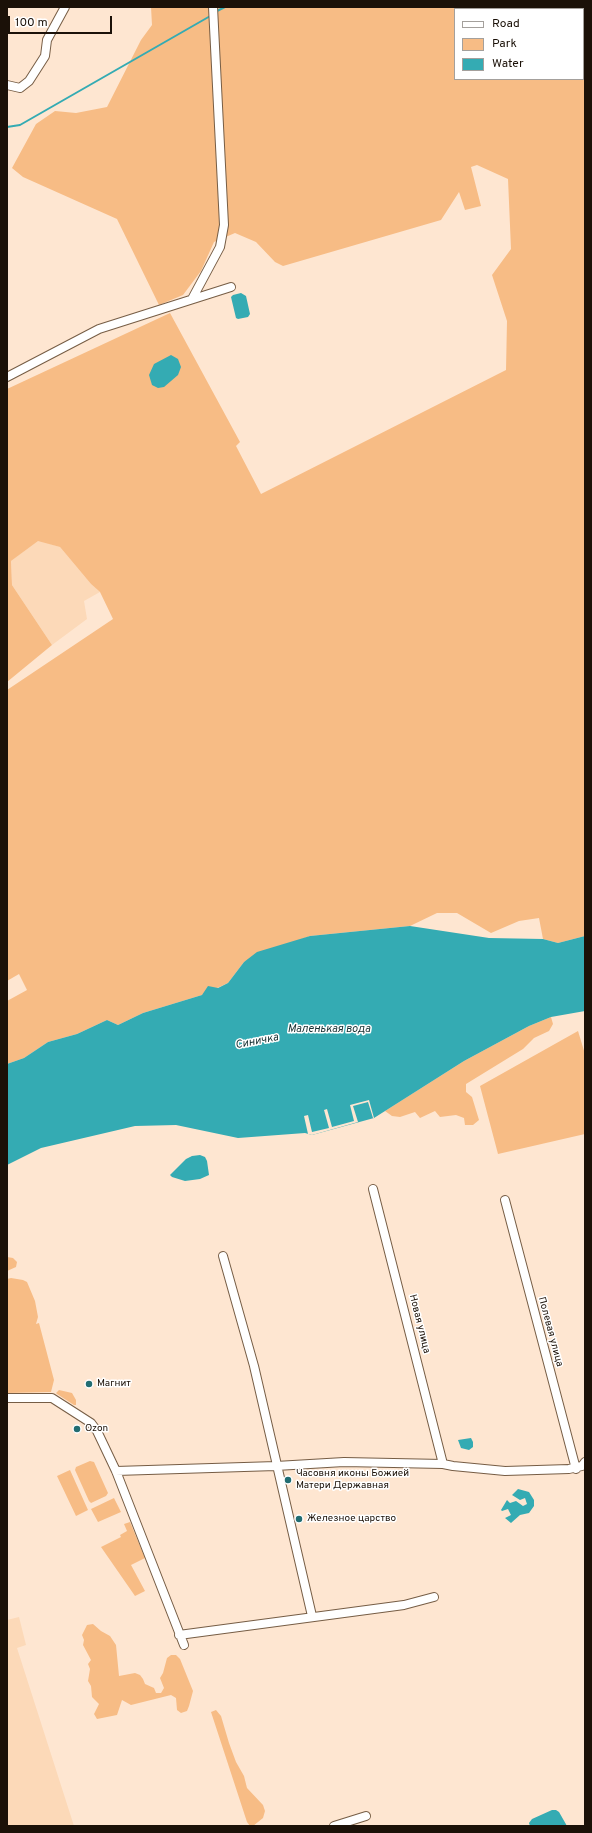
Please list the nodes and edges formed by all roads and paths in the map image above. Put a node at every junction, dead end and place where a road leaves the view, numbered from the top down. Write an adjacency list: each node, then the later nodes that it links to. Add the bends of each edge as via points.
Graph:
1 (65, 7): 3 (street, via 47,40 45,56 29,81 20,88)
2 (213, 7): 5 (street, via 224,225 220,247)
3 (7, 85)
4 (231, 287): 5 (street)
5 (192, 300): 6 (street, via 99,329)
6 (7, 377)
7 (373, 1189): 12 (street, Новая улица)
8 (505, 1200): 14 (street, Полевая улица)
9 (223, 1256): 13 (street, via 254,1366)
10 (7, 1398): 15 (street, via 48,1397 64,1404 92,1425 107,1449)
11 (585, 1462): 14 (street)
12 (443, 1464): 13 (street, via 344,1462); 14 (street, via 505,1471)
13 (276, 1466): 15 (street); 17 (street)
14 (573, 1469)
15 (116, 1471): 18 (street)
16 (434, 1597): 17 (street, via 404,1605)
17 (312, 1616): 18 (street)
18 (179, 1635): 19 (street)
19 (184, 1646)
20 (366, 1816): 21 (street)
21 (334, 1826)

